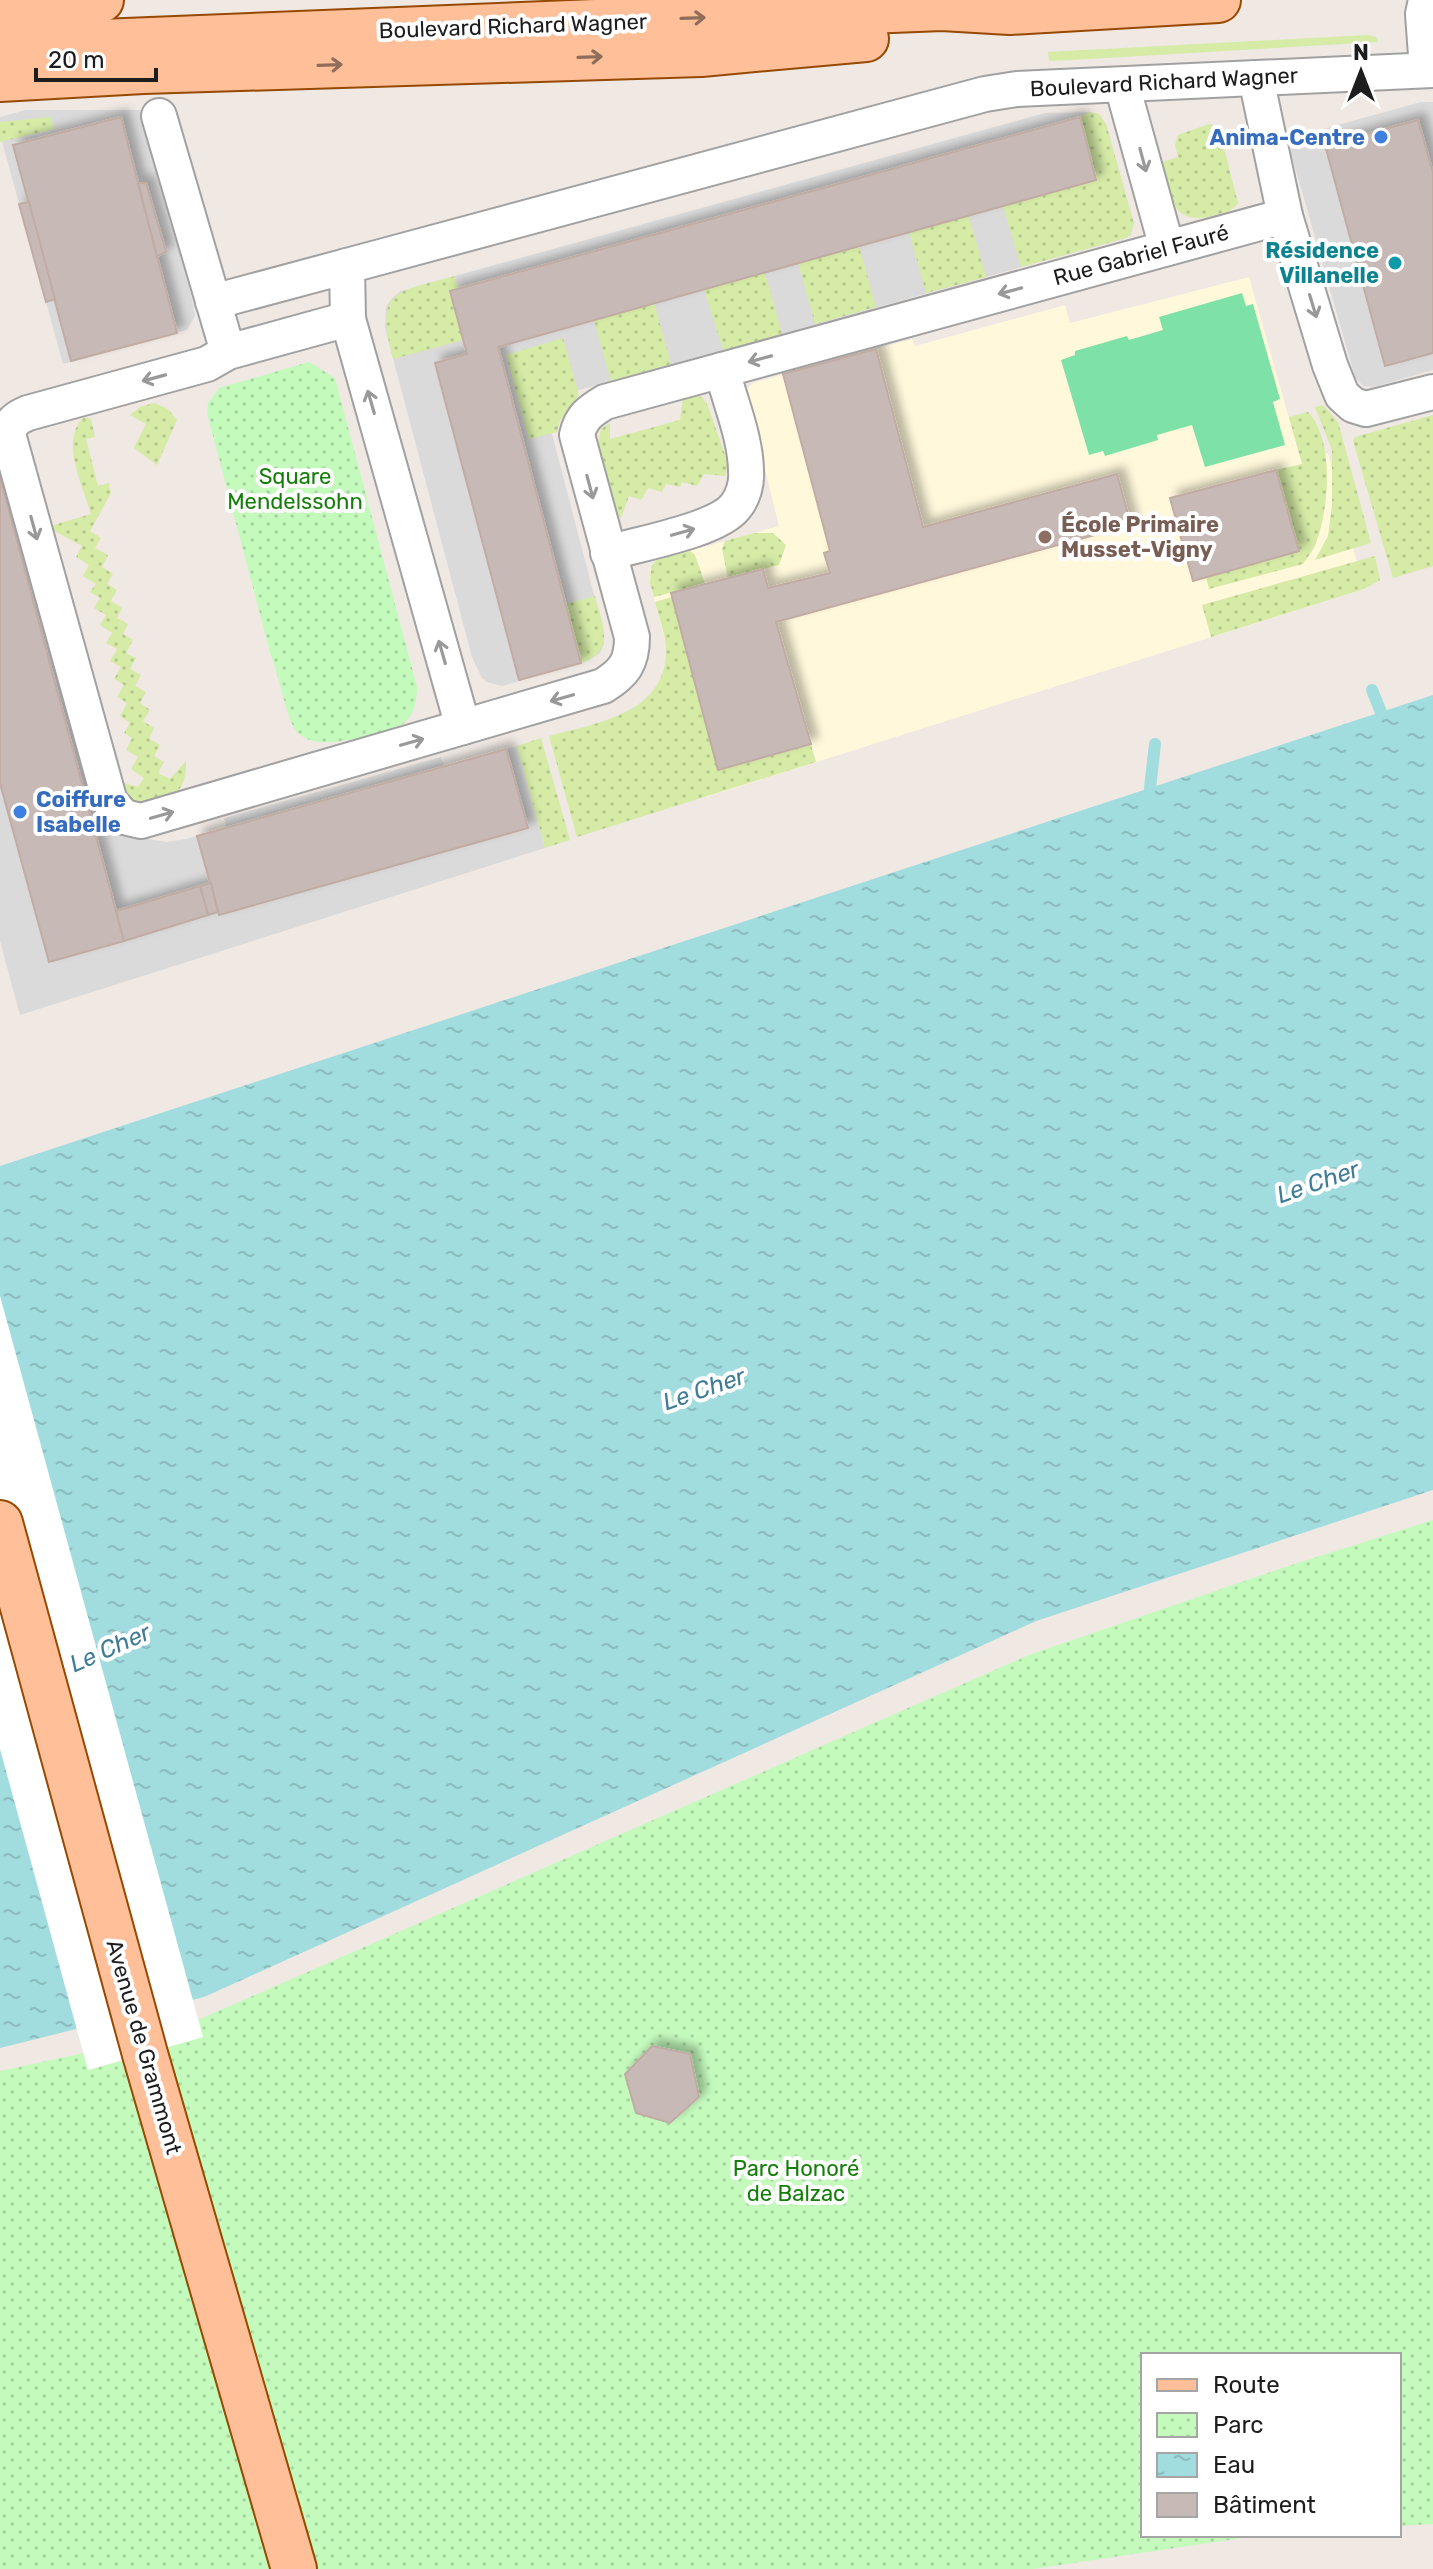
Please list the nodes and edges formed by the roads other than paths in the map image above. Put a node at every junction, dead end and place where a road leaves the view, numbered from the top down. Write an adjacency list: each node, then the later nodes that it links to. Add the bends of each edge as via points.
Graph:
1 (101, 0): 4 (main road)
2 (1218, 0): 5 (main road, Boulevard Richard Wagner)
3 (1426, 0): 8 (street)
4 (0, 3)
5 (1103, 3): 6 (main road, Boulevard Richard Wagner)
6 (1010, 12): 7 (main road, Boulevard Richard Wagner, one-way to 6, via 942,8); 10 (main road, one-way to 6, via 701,54 868,39)
7 (0, 46)
8 (1430, 69): 9 (street, Boulevard Richard Wagner)
9 (1256, 78): 11 (street, Boulevard Richard Wagner); 13 (street)
10 (0, 79)
11 (1122, 85): 14 (street, one-way to 14); 15 (street, Boulevard Richard Wagner, via 1017,89 957,100)
12 (159, 116): 16 (street)
13 (1285, 216): 14 (street, Rue Gabriel Fauré); 20 (street, one-way to 20, via 1342,395 1366,409)
14 (1167, 248): 19 (street, Rue Gabriel Fauré, one-way to 19)
15 (347, 266): 16 (street, Boulevard Richard Wagner); 17 (street)
16 (213, 302): 18 (street)
17 (348, 319): 18 (street); 22 (street, one-way to 17)
18 (228, 352): 22 (street, one-way to 22, via 207,364 28,413 10,426 110,802 124,817 141,821)
19 (722, 370): 21 (street, one-way to 19, via 707,525 735,507 746,466); 21 (street, Rue Gabriel Fauré, one-way to 21, via 605,402 586,413 579,446)
20 (1433, 392)
21 (608, 553): 22 (street, Rue Gabriel Fauré, one-way to 22, via 632,637 628,666 603,686)
22 (463, 727)
23 (0, 1523): 24 (main road, Avenue de Grammont, via 145,2054)
24 (294, 2569)

